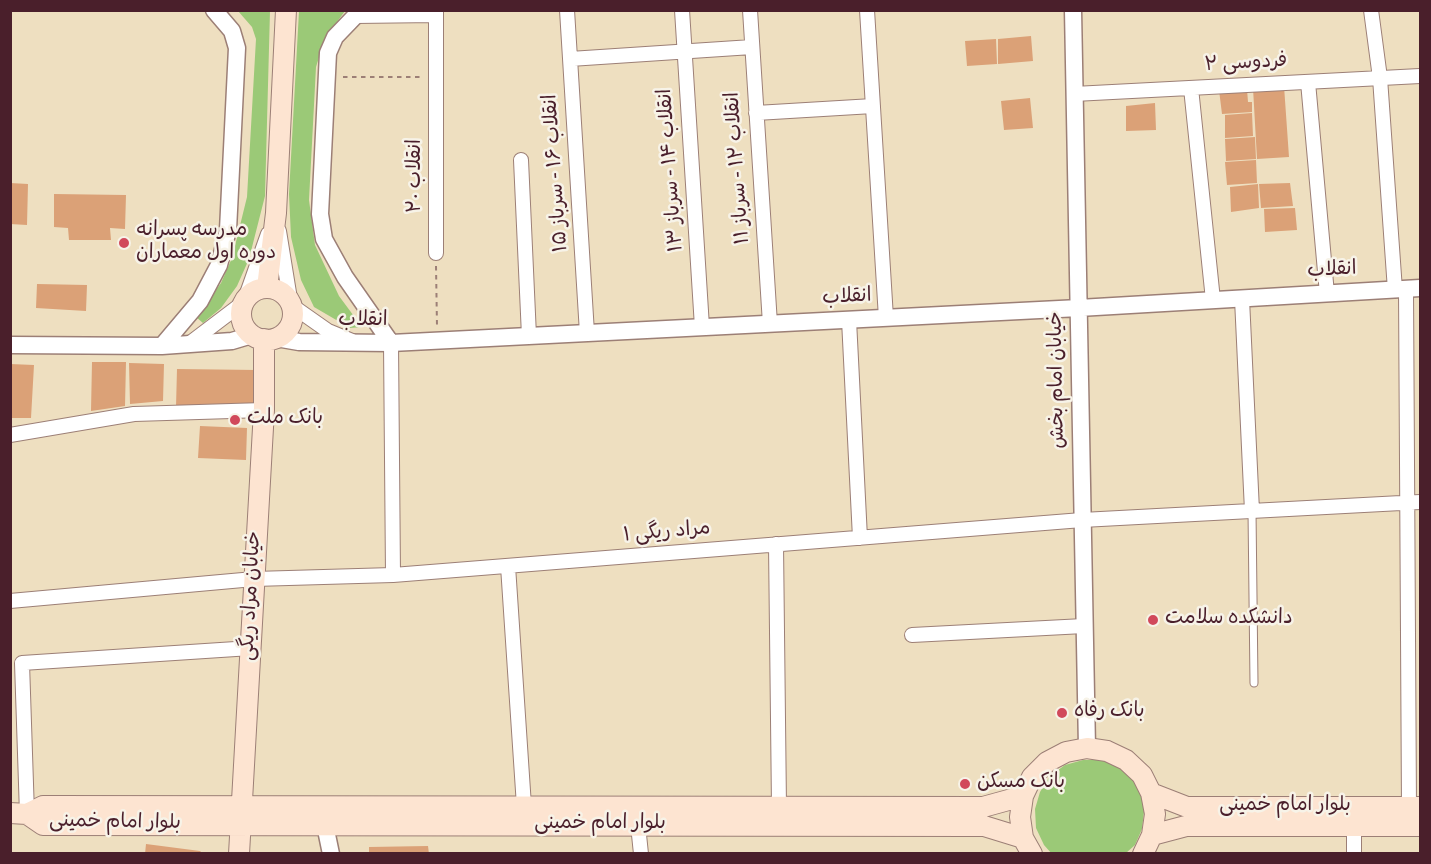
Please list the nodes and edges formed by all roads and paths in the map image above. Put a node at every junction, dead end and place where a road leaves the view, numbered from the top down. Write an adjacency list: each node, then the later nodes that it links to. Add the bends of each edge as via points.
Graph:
1 (214, 10): 46 (street, via 232,32 237,48 228,230 219,265 200,301)
2 (286, 10): 24 (main road)
3 (567, 10): 13 (street, انقلاب ۱۶ - سرباز ۱۵)
4 (682, 10): 12 (street, انقلاب ۱۴ - سرباز ۱۳)
5 (750, 10): 11 (street, انقلاب ۱۲ - سرباز ۱۱)
6 (867, 10): 21 (street)
7 (1072, 10): 20 (street, خیابان امام بخش)
8 (1371, 10): 17 (street)
9 (358, 13): 10 (street); 16 (street, via 335,37 328,53)
10 (436, 13): 15 (street, انقلاب ۲۰)
11 (752, 47): 12 (street); 22 (street, انقلاب ۱۲ - سرباز ۱۱)
12 (685, 52): 13 (street); 37 (street, انقلاب ۱۴ - سرباز ۱۳)
13 (570, 59): 38 (street, انقلاب ۱۶ - سرباز ۱۵)
14 (1420, 76): 17 (street, فردوسی ۲)
15 (436, 77): 16 (path); 25 (street, انقلاب ۲۰)
16 (327, 78): 44 (street, via 321,214 324,239)
17 (1380, 78): 18 (street, فردوسی ۲); 27 (street)
18 (1308, 82): 19 (street, فردوسی ۲); 28 (street)
19 (1191, 88): 20 (street, فردوسی ۲); 30 (street)
20 (1074, 94): 33 (street, خیابان امام بخش)
21 (873, 105): 22 (street); 34 (street)
22 (756, 113): 36 (street, انقلاب ۱۲ - سرباز ۱۱)
23 (521, 160): 39 (street)
24 (276, 213): 26 (main road); 31 (street); 32 (street)
25 (436, 253): 41 (path)
26 (267, 288): 31 (main road, via 253,292); 32 (main road, via 282,292)
27 (1407, 289): 28 (street, انقلاب); 49 (street)
28 (1327, 294): 29 (street, انقلاب)
29 (1242, 299): 30 (street, انقلاب); 50 (street)
30 (1213, 300): 33 (street, انقلاب)
31 (244, 302): 40 (main road, via 241,316); 42 (street)
32 (291, 305): 40 (main road, via 292,321 283,334); 43 (street, via 328,331)
33 (1079, 308): 34 (street, انقلاب); 51 (street, خیابان امام بخش)
34 (886, 318): 35 (street, انقلاب)
35 (849, 320): 36 (street, انقلاب); 52 (street)
36 (770, 324): 37 (street, انقلاب)
37 (702, 327): 38 (street, انقلاب)
38 (587, 333): 39 (street, انقلاب)
39 (529, 336): 41 (street, انقلاب)
40 (264, 337): 42 (street, انقلاب); 43 (street, انقلاب); 47 (main road, خیابان مراد ریگی)
41 (436, 341): 44 (street, انقلاب)
42 (190, 343): 46 (street, انقلاب)
43 (357, 343): 44 (street, انقلاب)
44 (391, 343): 55 (street)
45 (10, 345): 46 (street, انقلاب)
46 (162, 346)
47 (264, 410): 48 (street, via 134,414); 56 (main road, خیابان مراد ریگی)
48 (10, 435)
49 (1414, 503): 50 (street, مراد ریگی ۱); 67 (street)
50 (1252, 511): 51 (street, مراد ریگی ۱); 61 (lane)
51 (1082, 520): 52 (street, مراد ریگی ۱); 58 (street, خیابان امام بخش)
52 (860, 538): 53 (street, مراد ریگی ۱)
53 (776, 544): 54 (street, مراد ریگی ۱); 66 (street)
54 (508, 566): 55 (street, مراد ریگی ۱); 65 (street)
55 (393, 575): 56 (street, مراد ریگی ۱)
56 (254, 579): 57 (street, مراد ریگی ۱); 60 (main road, خیابان مراد ریگی)
57 (10, 601)
58 (1084, 626): 59 (street); 62 (street, خیابان امام بخش)
59 (912, 635)
60 (251, 648): 68 (street, via 22,663); 69 (main road, خیابان مراد ریگی)
61 (1254, 683)
62 (1087, 748): 63 (main road, via 1107,751 1126,760 1142,775); 64 (main road, via 1066,752 1047,762 1032,777)
63 (1151, 794): 67 (main road, بلوار امام خمینی, via 1187,807); 74 (main road, via 1155,814)
64 (1023, 796): 66 (main road, بلوار امام خمینی, via 982,807); 75 (main road, via 1020,817)
65 (525, 806): 66 (main road, بلوار امام خمینی); 69 (main road, بلوار امام خمینی)
66 (778, 807)
67 (1415, 807)
68 (19, 813): 69 (main road, بلوار امام خمینی, via 43,806)
69 (242, 816): 70 (main road, بلوار امام خمینی); 76 (main road, خیابان مراد ریگی)
70 (325, 825): 71 (main road, بلوار امام خمینی); 77 (street)
71 (638, 825): 75 (main road, بلوار امام خمینی, via 984,826); 78 (street)
72 (1354, 826): 73 (main road, بلوار امام خمینی); 74 (main road, بلوار امام خمینی, via 1186,826); 80 (street)
73 (1420, 826)
74 (1152, 835): 79 (main road)
75 (1028, 846)
76 (239, 854)
77 (331, 854)
78 (641, 854)
79 (1143, 854)
80 (1354, 854)

